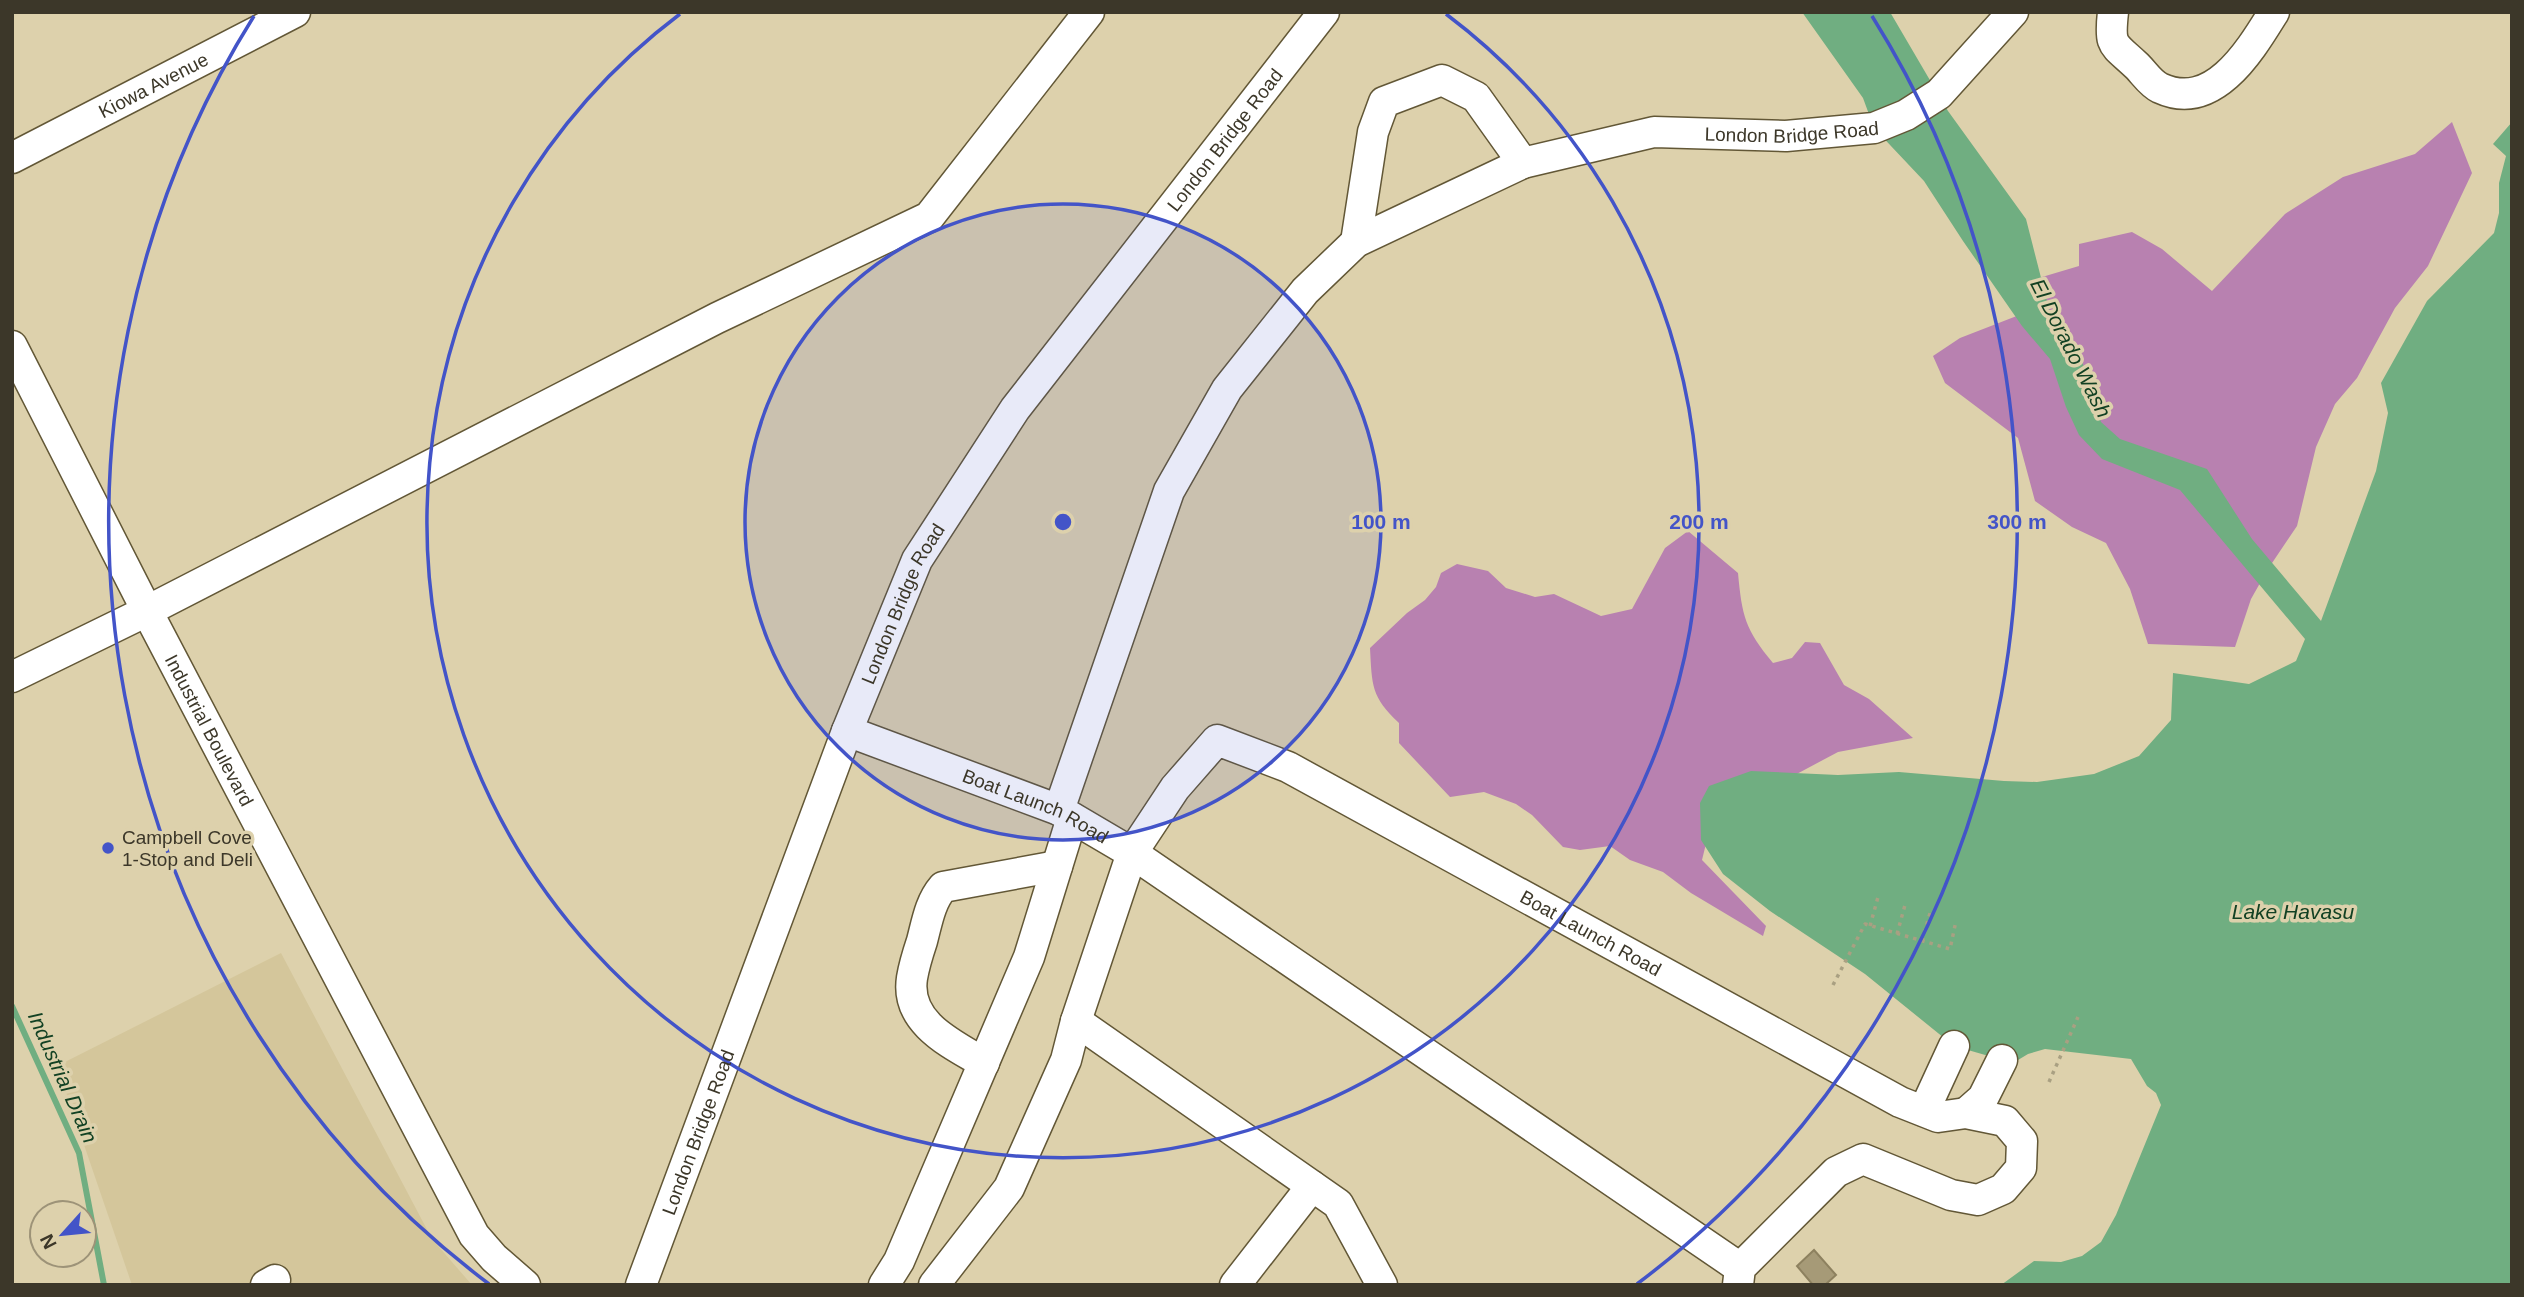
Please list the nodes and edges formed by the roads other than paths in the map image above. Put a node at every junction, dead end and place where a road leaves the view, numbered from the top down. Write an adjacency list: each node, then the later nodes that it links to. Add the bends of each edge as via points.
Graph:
1 (295, 12): 8 (street, Kiowa Avenue)
2 (1089, 12): 14 (street, via 929,216 718,318)
3 (1324, 12): 16 (street, London Bridge Road, via 1015,409 917,560)
4 (2013, 12): 11 (street, London Bridge Road, via 1939,94 1874,128 1786,136 1654,132)
5 (2113, 12): 9 (street, via 2110,35 2114,46)
6 (2133, 12): 9 (street, via 2129,42)
7 (2274, 12): 9 (street, via 2239,64 2207,89 2172,92)
8 (263, 20): 10 (street, Kiowa Avenue)
9 (2138, 68)
10 (12, 158)
11 (1523, 163): 12 (street, London Bridge Road); 12 (street, via 1476,97 1442,80 1384,102 1373,132)
12 (1356, 242): 17 (street, London Bridge Road, via 1305,291 1227,389 1170,491)
13 (12, 346): 14 (street, Industrial Boulevard)
14 (147, 611): 15 (street); 28 (street, Industrial Boulevard, via 474,1235)
15 (12, 677)
16 (847, 731): 17 (street, Boat Launch Road); 29 (street, London Bridge Road)
17 (1065, 814): 18 (street, Boat Launch Road); 19 (street, London Bridge Road)
18 (1132, 853): 20 (street); 24 (street, Boat Launch Road, via 1175,788 1217,740 1288,767); 27 (street)
19 (1057, 866): 23 (street, London Bridge Road, via 1029,957); 23 (street, via 943,887 934,898 911,980 914,1006 940,1037)
20 (1076, 1021): 26 (street); 31 (street, via 1066,1060 1009,1188)
21 (1954, 1046): 24 (street)
22 (2002, 1059): 25 (street, via 1983,1098)
23 (984, 1063): 30 (street, London Bridge Road, via 899,1261)
24 (1924, 1111): 25 (street, Boat Launch Road, via 1938,1116)
25 (1966, 1113): 27 (street, Boat Launch Road, via 2005,1121 2022,1141 2021,1168 2003,1189 1978,1200 1951,1195 1863,1159 1836,1172)
26 (1312, 1186): 32 (street); 33 (street, via 1338,1204)
27 (1739, 1276)
28 (525, 1285)
29 (641, 1285)
30 (884, 1285)
31 (934, 1285)
32 (1235, 1285)
33 (1382, 1285)

